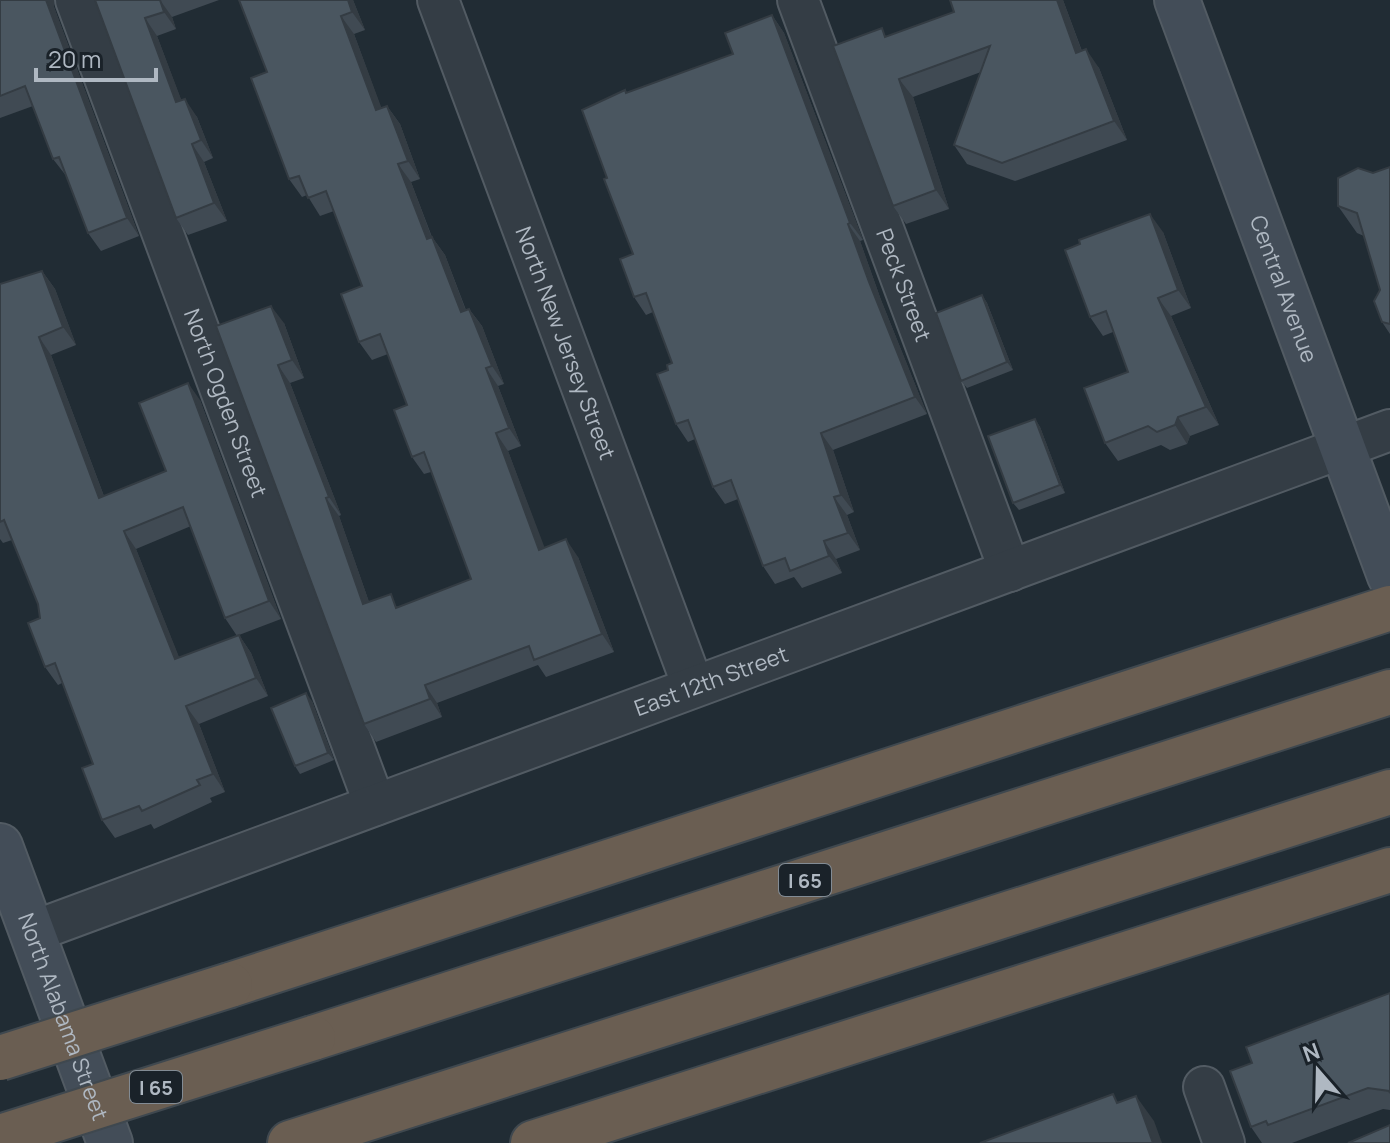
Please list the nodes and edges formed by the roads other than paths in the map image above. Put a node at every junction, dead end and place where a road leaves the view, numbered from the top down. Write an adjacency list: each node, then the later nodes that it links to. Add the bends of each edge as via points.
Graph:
1 (76, 0): 13 (street, North Ogden Street)
2 (438, 0): 10 (street, North New Jersey Street)
3 (798, 0): 7 (street, Peck Street)
4 (1177, 0): 6 (main road, Central Avenue)
5 (1390, 430): 6 (street, East 12th Street)
6 (1342, 448): 7 (street, East 12th Street); 8 (main road, Central Avenue)
7 (1010, 571): 10 (street, East 12th Street)
8 (1390, 576)
9 (1390, 608): 17 (highway, bridge)
10 (693, 686): 13 (street, East 12th Street)
11 (1390, 692): 19 (highway, I 65, bridge)
12 (1372, 798): 21 (highway)
13 (375, 805): 16 (street, East 12th Street)
14 (0, 846): 16 (main road, North Alabama Street)
15 (1385, 872): 22 (highway)
16 (32, 932): 20 (main road, North Alabama Street)
17 (0, 1058)
18 (1204, 1087): 23 (street)
19 (0, 1137)
20 (110, 1143)
21 (290, 1143)
22 (533, 1143)
23 (1224, 1143)

